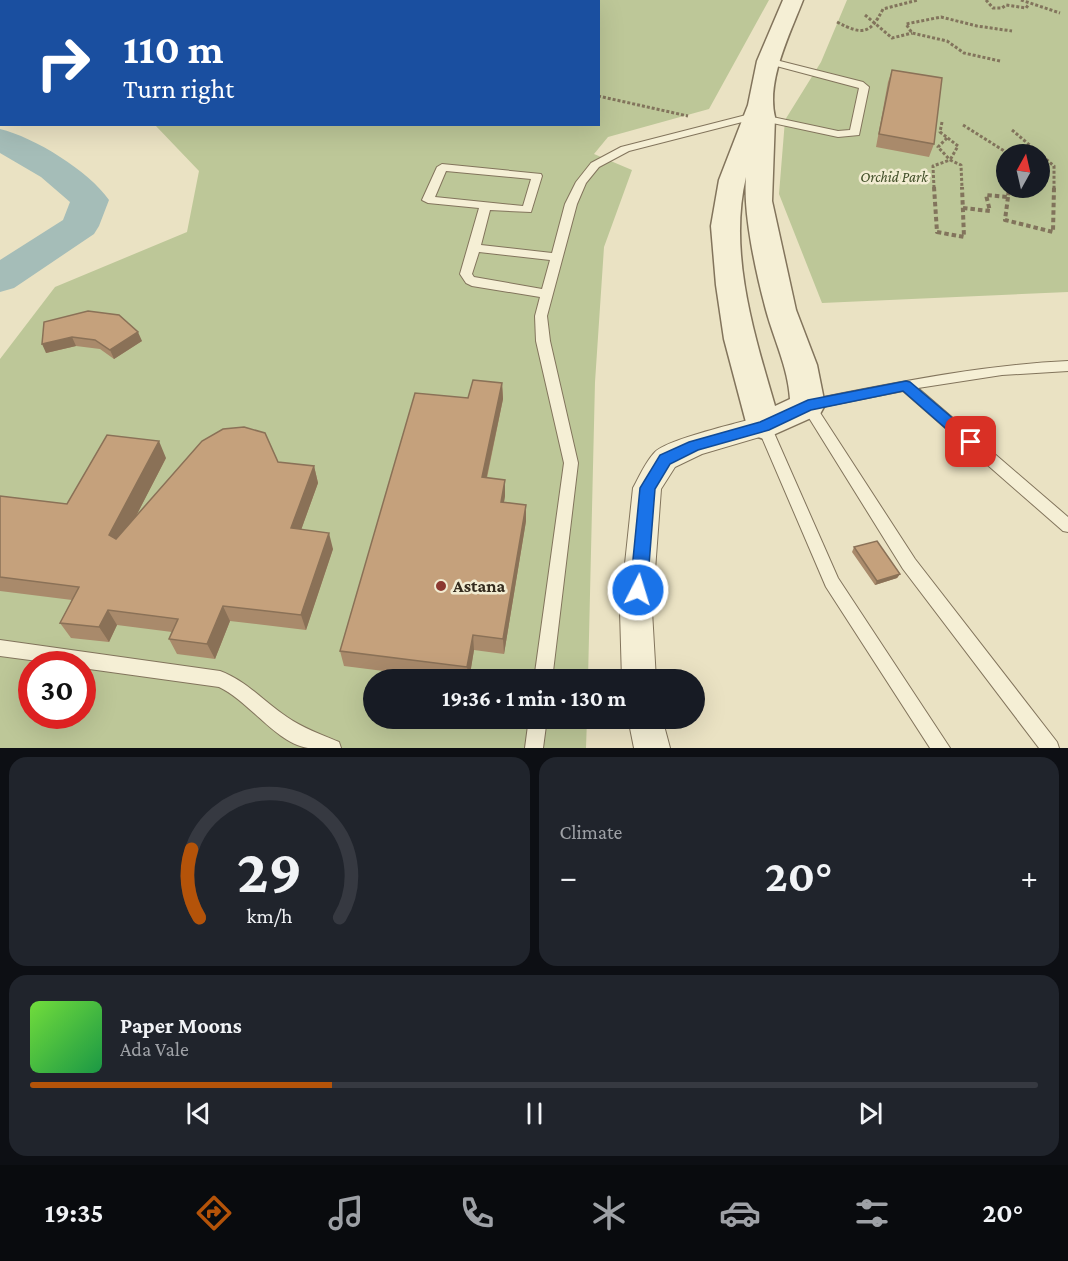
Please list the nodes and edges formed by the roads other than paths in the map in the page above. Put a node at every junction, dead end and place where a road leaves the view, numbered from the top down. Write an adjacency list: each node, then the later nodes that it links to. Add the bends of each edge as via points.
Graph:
1 (793, 0): 2 (street)
2 (768, 62): 3 (street); 3 (lane, via 864,87 855,133 838,134)
3 (759, 113): 6 (lane, via 625,149 594,165 571,204); 10 (street, via 758,201 781,310 807,385); 11 (street, via 732,180 725,226 740,339)
4 (485, 206): 4 (lane, via 428,200 442,167 537,176 527,210); 5 (lane)
5 (474, 248): 6 (lane); 7 (lane, via 466,274 470,280)
6 (557, 256): 7 (lane)
7 (547, 294): 14 (lane, via 541,316 543,341 572,463)
8 (1068, 366): 9 (lane, via 997,371)
9 (906, 386): 10 (lane); 12 (lane)
10 (808, 405): 11 (street); 22 (lane, via 909,564)
11 (764, 426): 15 (street, via 694,446 665,459 648,488 636,610); 21 (lane, via 832,582)
12 (1068, 526)
13 (0, 648): 18 (lane, via 220,679 247,693 274,719 315,743)
14 (544, 669)
15 (639, 669)
16 (537, 729): 19 (lane)
17 (648, 729): 20 (street)
18 (332, 748)
19 (534, 748)
20 (652, 748)
21 (941, 748)
22 (1050, 748)

